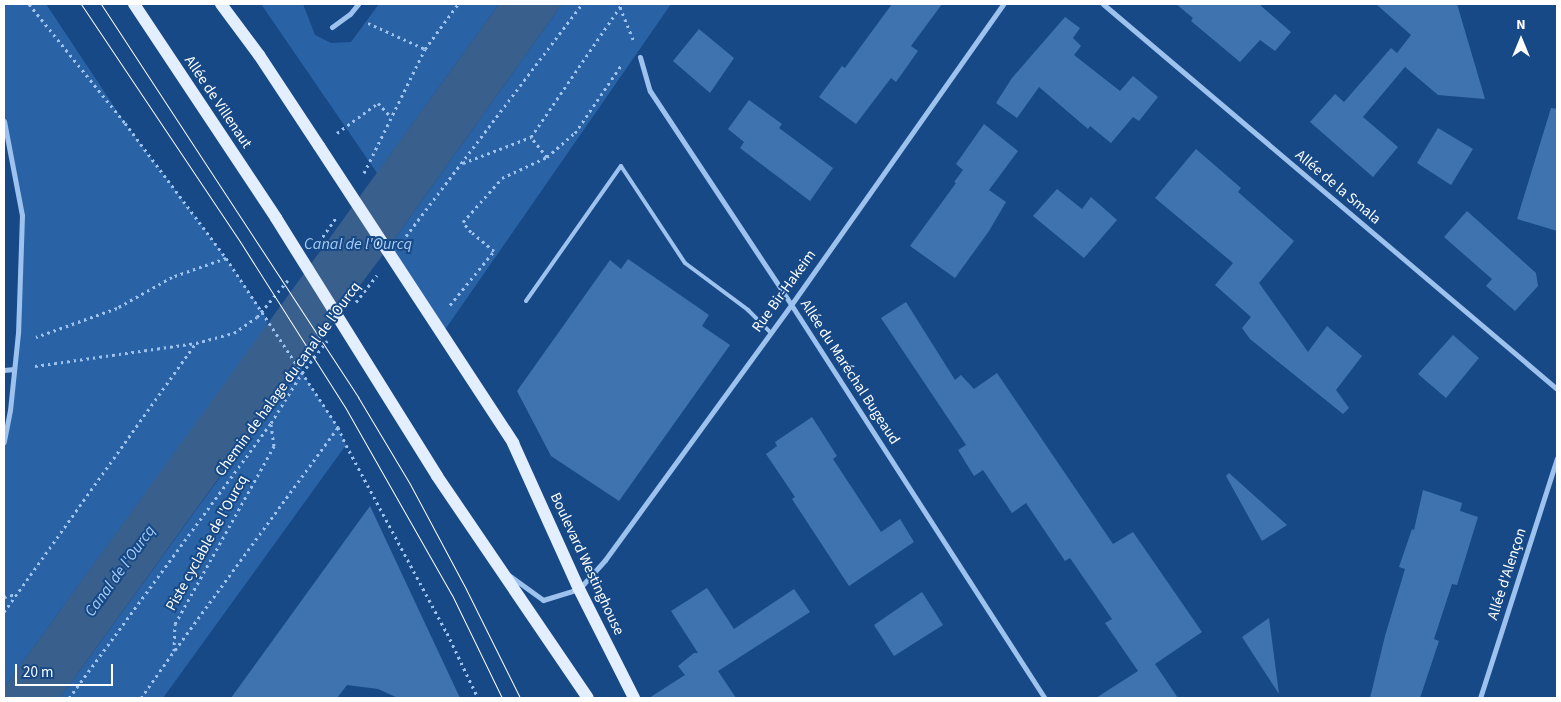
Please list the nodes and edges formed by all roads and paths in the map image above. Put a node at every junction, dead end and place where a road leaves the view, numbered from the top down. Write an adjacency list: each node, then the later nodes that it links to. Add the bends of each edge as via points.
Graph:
1 (29, 4): 25 (path, via 126,123)
2 (134, 4): 43 (main road, Allée de Villenaut, bridge, via 276,218)
3 (221, 4): 18 (main road, via 260,55)
4 (358, 4): 10 (street)
5 (458, 4): 13 (path)
6 (582, 4): 20 (path)
7 (1002, 4): 30 (street, Rue Bir-Hakeim)
8 (1103, 4): 38 (street, Allée de la Smala)
9 (621, 5): 12 (path); 17 (path)
10 (350, 14): 11 (street); 13 (path)
11 (332, 27)
12 (636, 45): 14 (path); 19 (path, via 575,133)
13 (424, 50): 15 (path)
14 (640, 57): 30 (street, Allée du Maréchal Bugeaud, via 650,91)
15 (390, 117): 18 (path, via 378,103); 21 (path)
16 (4, 121): 35 (street, via 22,215)
17 (531, 138): 19 (path); 20 (path)
18 (319, 146): 31 (main road, Boulevard Westinghouse, bridge)
19 (547, 156): 31 (path, via 502,178 463,222 494,250)
20 (462, 164): 23 (path)
21 (363, 174)
22 (339, 213): 24 (path)
23 (402, 242)
24 (318, 243)
25 (226, 258): 35 (path, via 172,277 117,308); 40 (path, bridge)
26 (294, 273): 34 (path, via 257,317 234,333)
27 (378, 273): 29 (path, Chemin de halage du canal de l'Ourcq)
28 (526, 301): 32 (lane, via 621,166 685,262 748,310)
29 (355, 304)
30 (791, 305): 32 (street, Rue Bir-Hakeim); 54 (street, Allée du Maréchal Bugeaud)
31 (435, 323): 44 (main road, Boulevard Westinghouse, bridge, via 513,443)
32 (770, 332): 44 (street, Rue Bir-Hakeim, via 605,560)
33 (331, 335): 39 (path, Chemin de halage du canal de l'Ourcq, via 302,373)
34 (196, 343): 36 (path); 45 (path)
35 (17, 344): 36 (street)
36 (14, 369): 37 (street); 41 (street)
37 (4, 370)
38 (1557, 389)
39 (271, 423): 48 (path, Piste cyclable de l'Ourcq, via 274,446 175,624); 49 (path, Chemin de halage du canal de l'Ourcq)
40 (338, 427): 48 (path); 51 (path, via 448,633)
41 (4, 442)
42 (1557, 458): 55 (street, Allée d'Alençon)
43 (501, 570): 44 (street, via 543,600); 52 (main road)
44 (579, 589): 53 (main road, Boulevard Westinghouse)
45 (16, 594): 46 (path); 47 (path)
46 (4, 597)
47 (4, 612)
48 (174, 651): 50 (path)
49 (69, 698)
50 (141, 698)
51 (478, 698)
52 (588, 698)
53 (634, 698)
54 (1045, 698)
55 (1480, 698)

